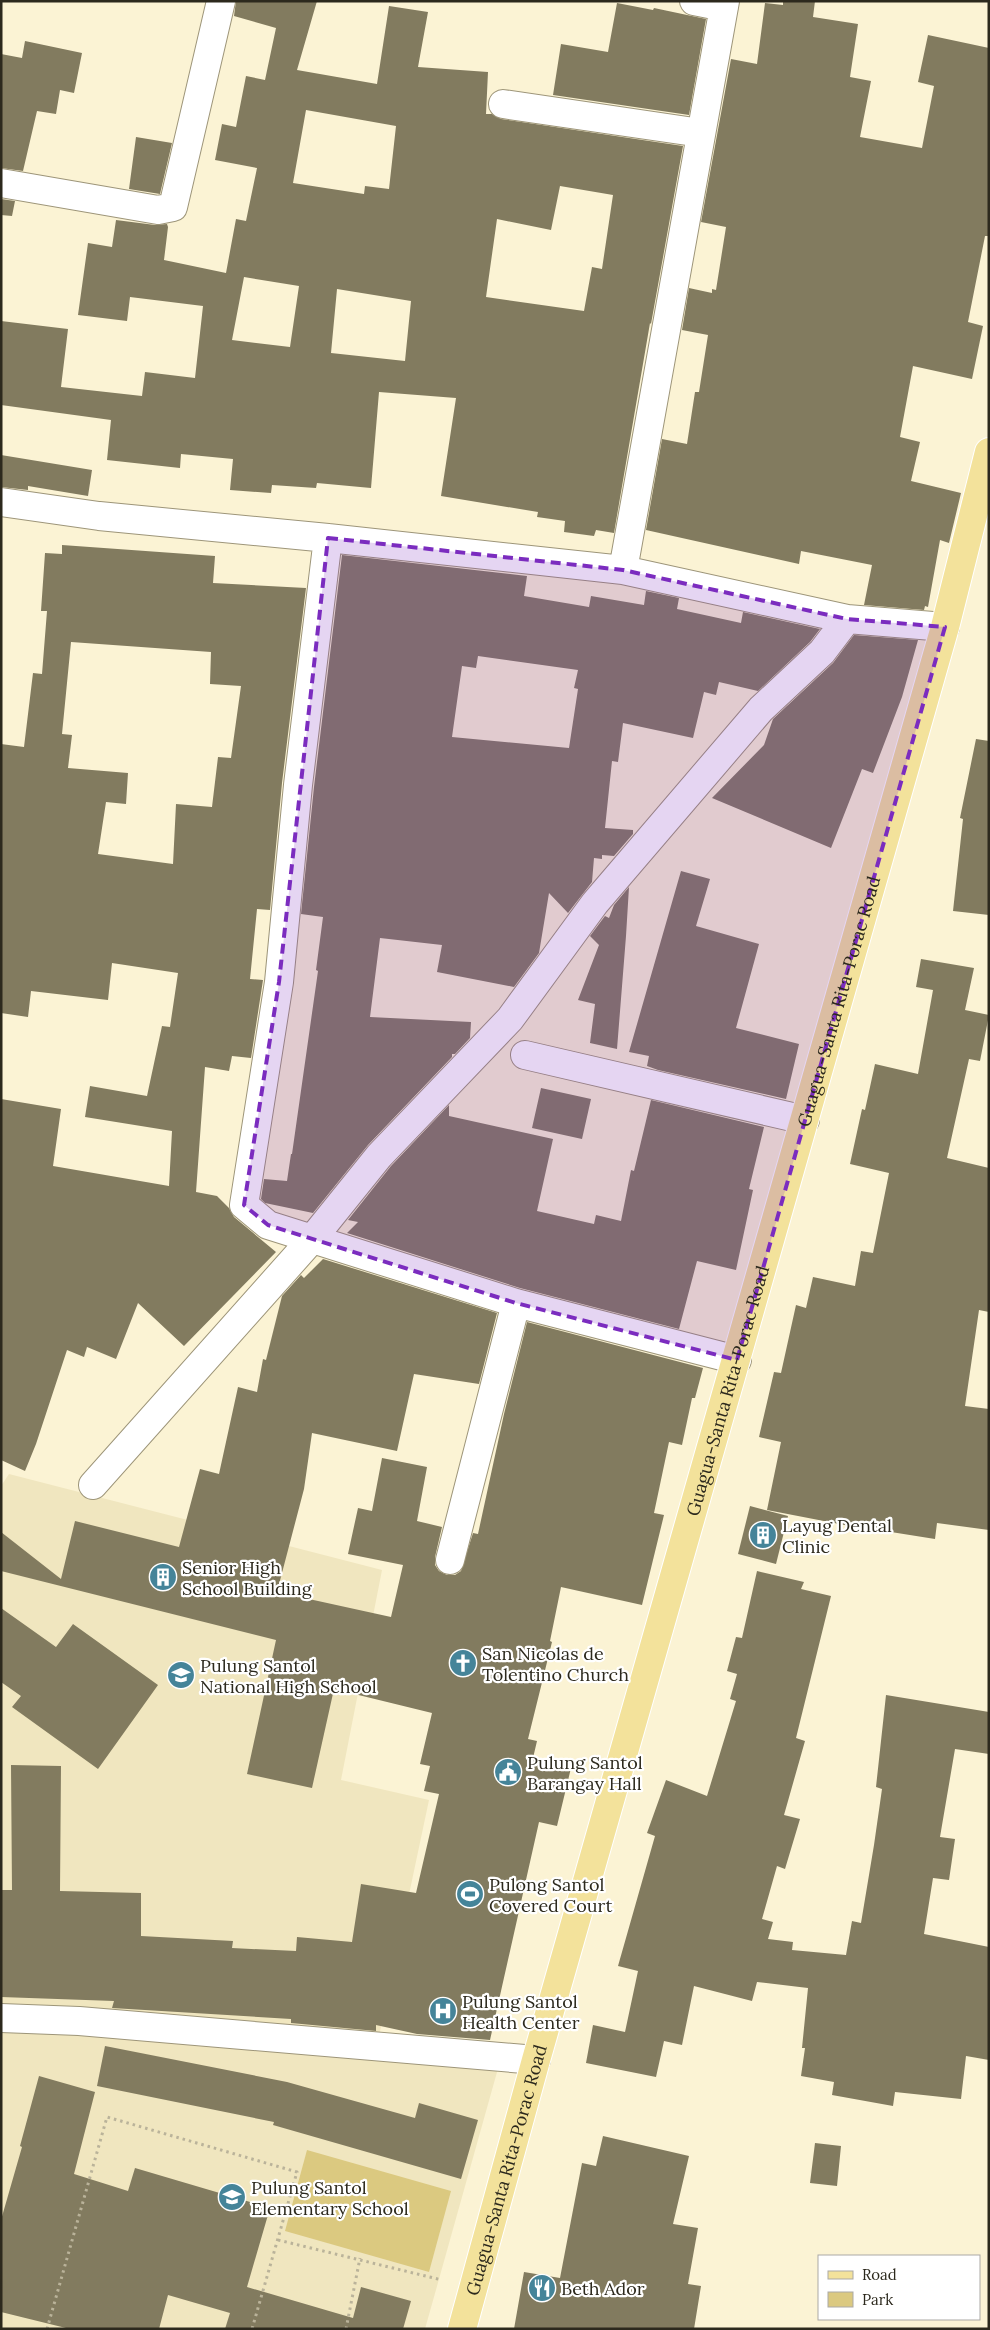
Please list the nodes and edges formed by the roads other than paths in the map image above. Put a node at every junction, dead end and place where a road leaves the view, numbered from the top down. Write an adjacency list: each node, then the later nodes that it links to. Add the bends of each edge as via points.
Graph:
1 (220, 1): 6 (street, via 173,207 158,210)
2 (694, 1): 3 (street)
3 (724, 4): 5 (street)
4 (503, 104): 5 (street)
5 (701, 132): 10 (street)
6 (1, 183)
7 (989, 454): 12 (main road, Guagua-Santa Rita-Porac Road)
8 (1, 502): 9 (street, via 99,516)
9 (328, 538): 10 (street); 15 (street, via 298,785 279,982 244,1204 268,1225)
10 (623, 570): 11 (street)
11 (847, 619): 12 (street); 15 (street, via 822,652 761,709 697,782 595,903 510,1019 379,1156)
12 (945, 628): 14 (main road, Guagua-Santa Rita-Porac Road)
13 (525, 1056): 14 (street)
14 (805, 1120): 17 (main road, Guagua-Santa Rita-Porac Road)
15 (313, 1238): 16 (street); 18 (street)
16 (516, 1303): 17 (street); 19 (street)
17 (737, 1360): 21 (main road, Guagua-Santa Rita-Porac Road)
18 (93, 1485)
19 (450, 1560)
20 (1, 2018): 21 (street, via 79,2021)
21 (536, 2060): 22 (main road, Guagua-Santa Rita-Porac Road)
22 (462, 2329)

